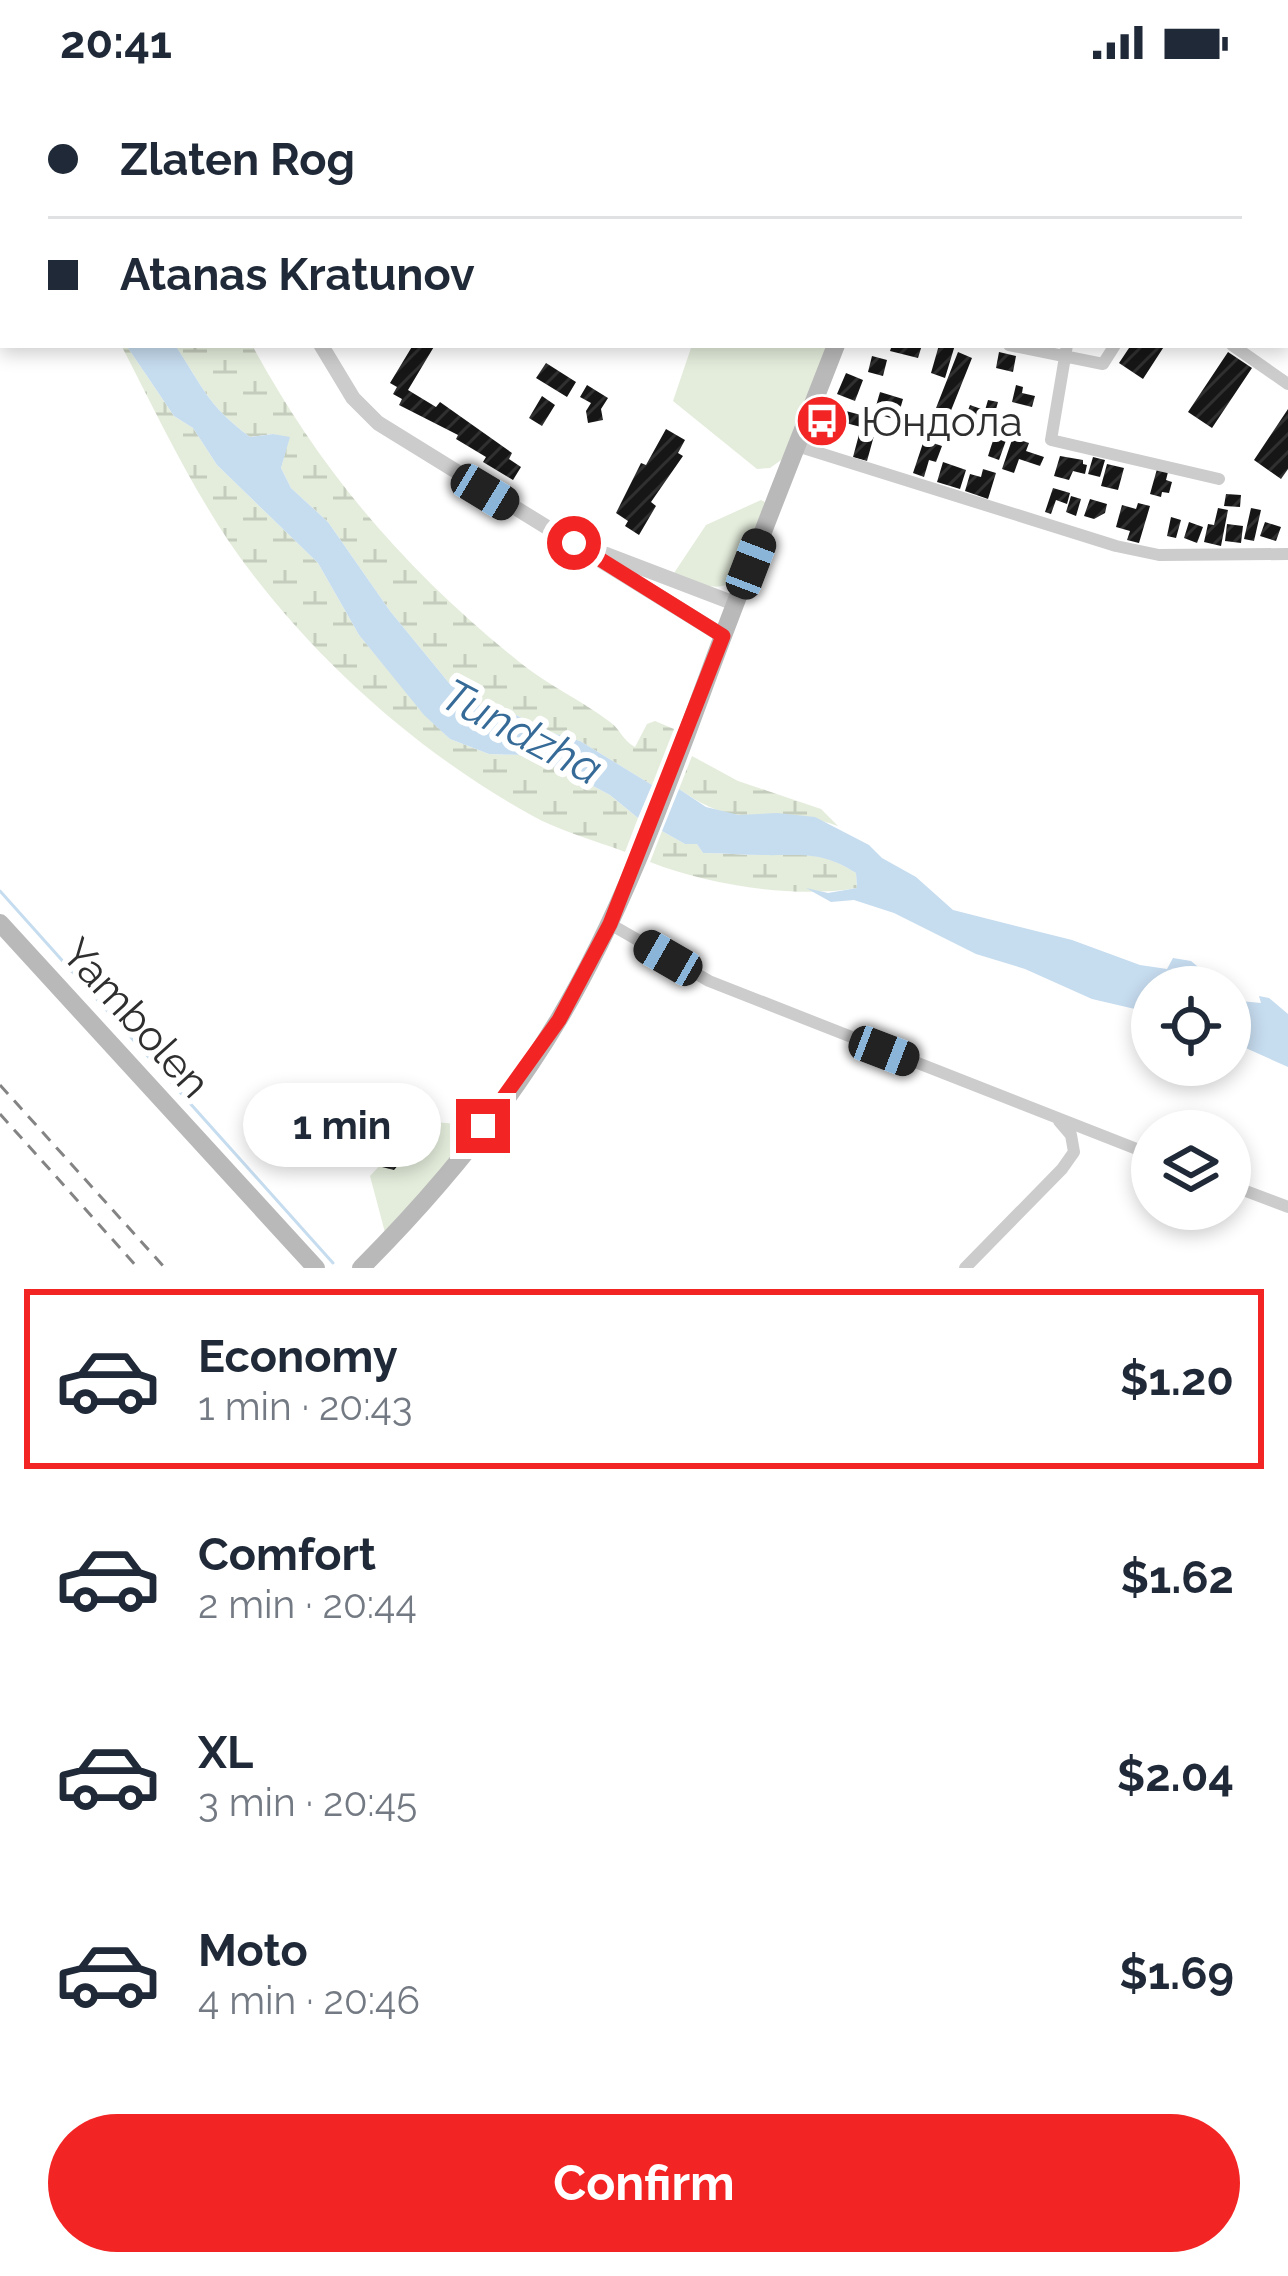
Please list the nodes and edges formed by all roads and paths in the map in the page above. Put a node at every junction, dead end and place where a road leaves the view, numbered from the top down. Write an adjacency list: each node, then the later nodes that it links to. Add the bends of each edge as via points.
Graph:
1 (323, 348): 10 (street, via 378,423)
2 (835, 348): 8 (main road)
3 (1033, 348): 6 (street)
4 (1113, 348): 6 (street, via 1102,364)
5 (1236, 348): 7 (street)
6 (1066, 352): 9 (street, via 1051,440)
7 (1288, 384)
8 (796, 446): 11 (street, via 1116,546 1159,555); 12 (main road)
9 (1220, 479)
10 (574, 543): 12 (street); 13 (street)
11 (1288, 554)
12 (736, 604): 13 (main road)
13 (723, 636): 15 (main road)
14 (0, 923): 21 (main road, Yambolen)
15 (610, 924): 16 (street, via 709,981); 20 (main road, via 525,1071)
16 (1058, 1120): 17 (street); 22 (street, via 1074,1152)
17 (1131, 1148)
18 (1251, 1193): 19 (street)
19 (1288, 1208)
20 (366, 1266)
21 (316, 1268)
22 (965, 1268)

